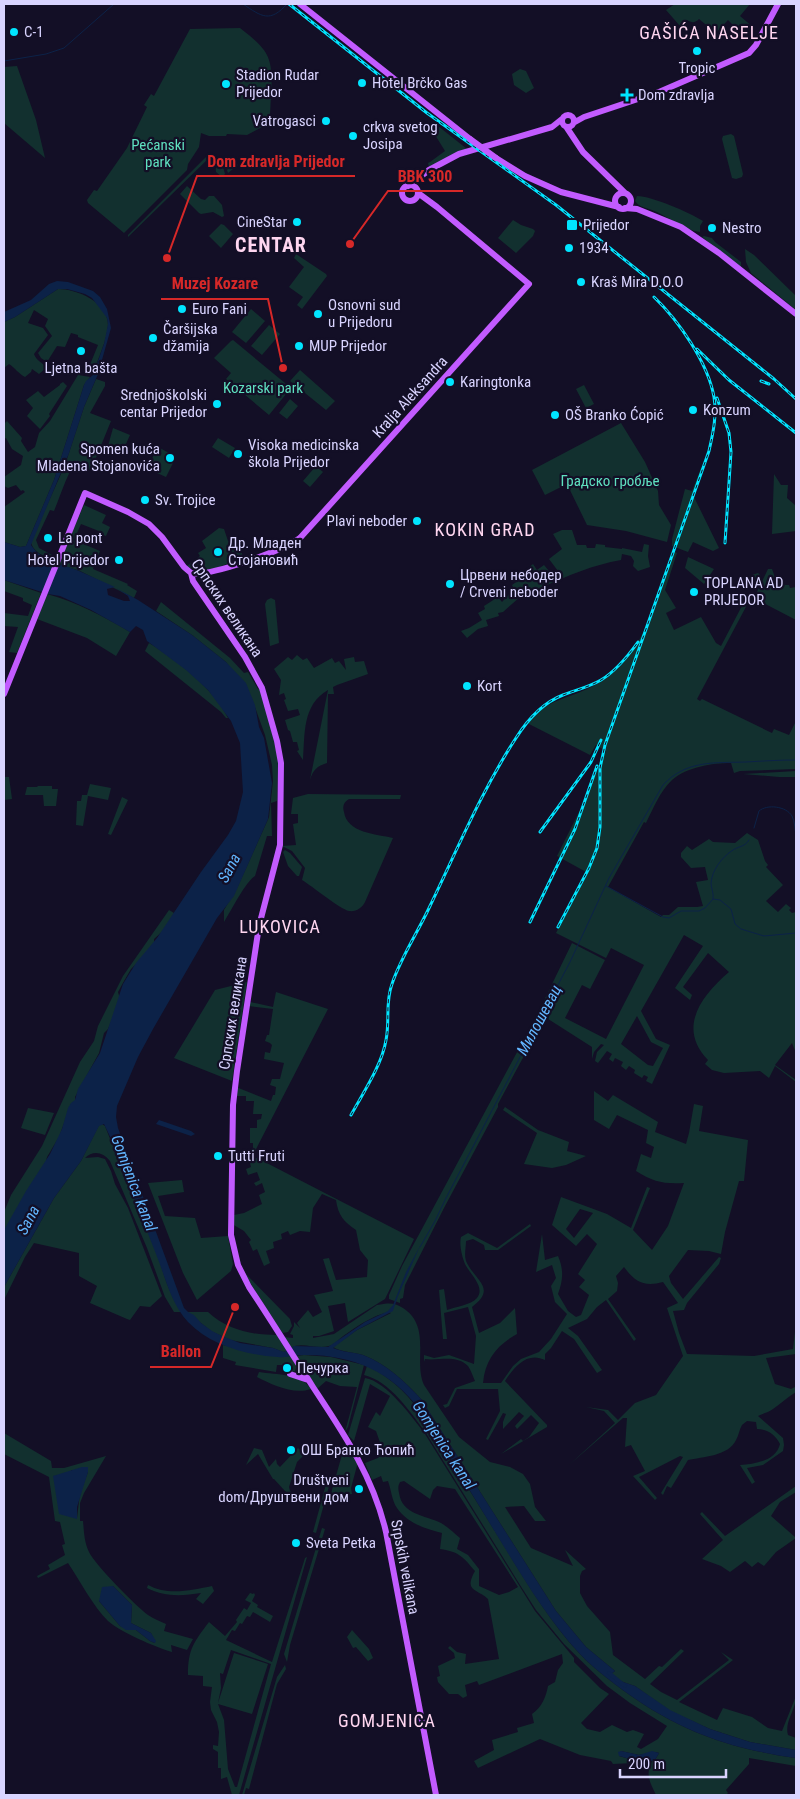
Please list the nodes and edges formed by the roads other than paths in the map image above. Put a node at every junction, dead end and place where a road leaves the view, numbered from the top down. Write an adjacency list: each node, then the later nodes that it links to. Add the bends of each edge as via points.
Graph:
1 (300, 4): 15 (main road, bridge, via 496,158 549,187)
2 (778, 4): 4 (main road, via 749,53 659,92)
3 (562, 119): 4 (main road, via 566,115); 5 (main road); 6 (main road)
4 (574, 121): 6 (main road, via 571,127); 7 (main road)
5 (552, 127): 6 (main road); 8 (main road, via 459,154)
6 (566, 127): 7 (main road)
7 (574, 138): 11 (main road, via 583,152 613,180)
8 (419, 178): 9 (main road); 10 (main road)
9 (408, 186): 10 (main road); 13 (main road, via 403,195)
10 (417, 191): 12 (main road); 13 (main road)
11 (619, 196): 14 (main road, via 629,196); 15 (main road); 16 (main road)
12 (425, 199): 13 (main road); 19 (main road, Kralja Aleksandra, via 529,284 295,541 278,550 208,573)
13 (414, 200)
14 (631, 203): 16 (main road); 17 (main road)
15 (606, 204): 16 (main road)
16 (622, 207): 17 (main road)
17 (637, 209): 18 (main road, via 681,227)
18 (796, 314)
19 (191, 573): 20 (main road, Српских великана, via 149,524 85,493); 21 (main road, Српских великана, via 193,581 245,657 262,688 280,757 280,843 259,926 235,1082 230,1226 234,1253 242,1274)
20 (4, 694)
21 (298, 1363): 22 (main road, Srpskih velikana); 22 (main road, via 298,1368 290,1374)
22 (311, 1382): 23 (main road, Srpskih velikana, via 354,1451 379,1504)
23 (436, 1795)

